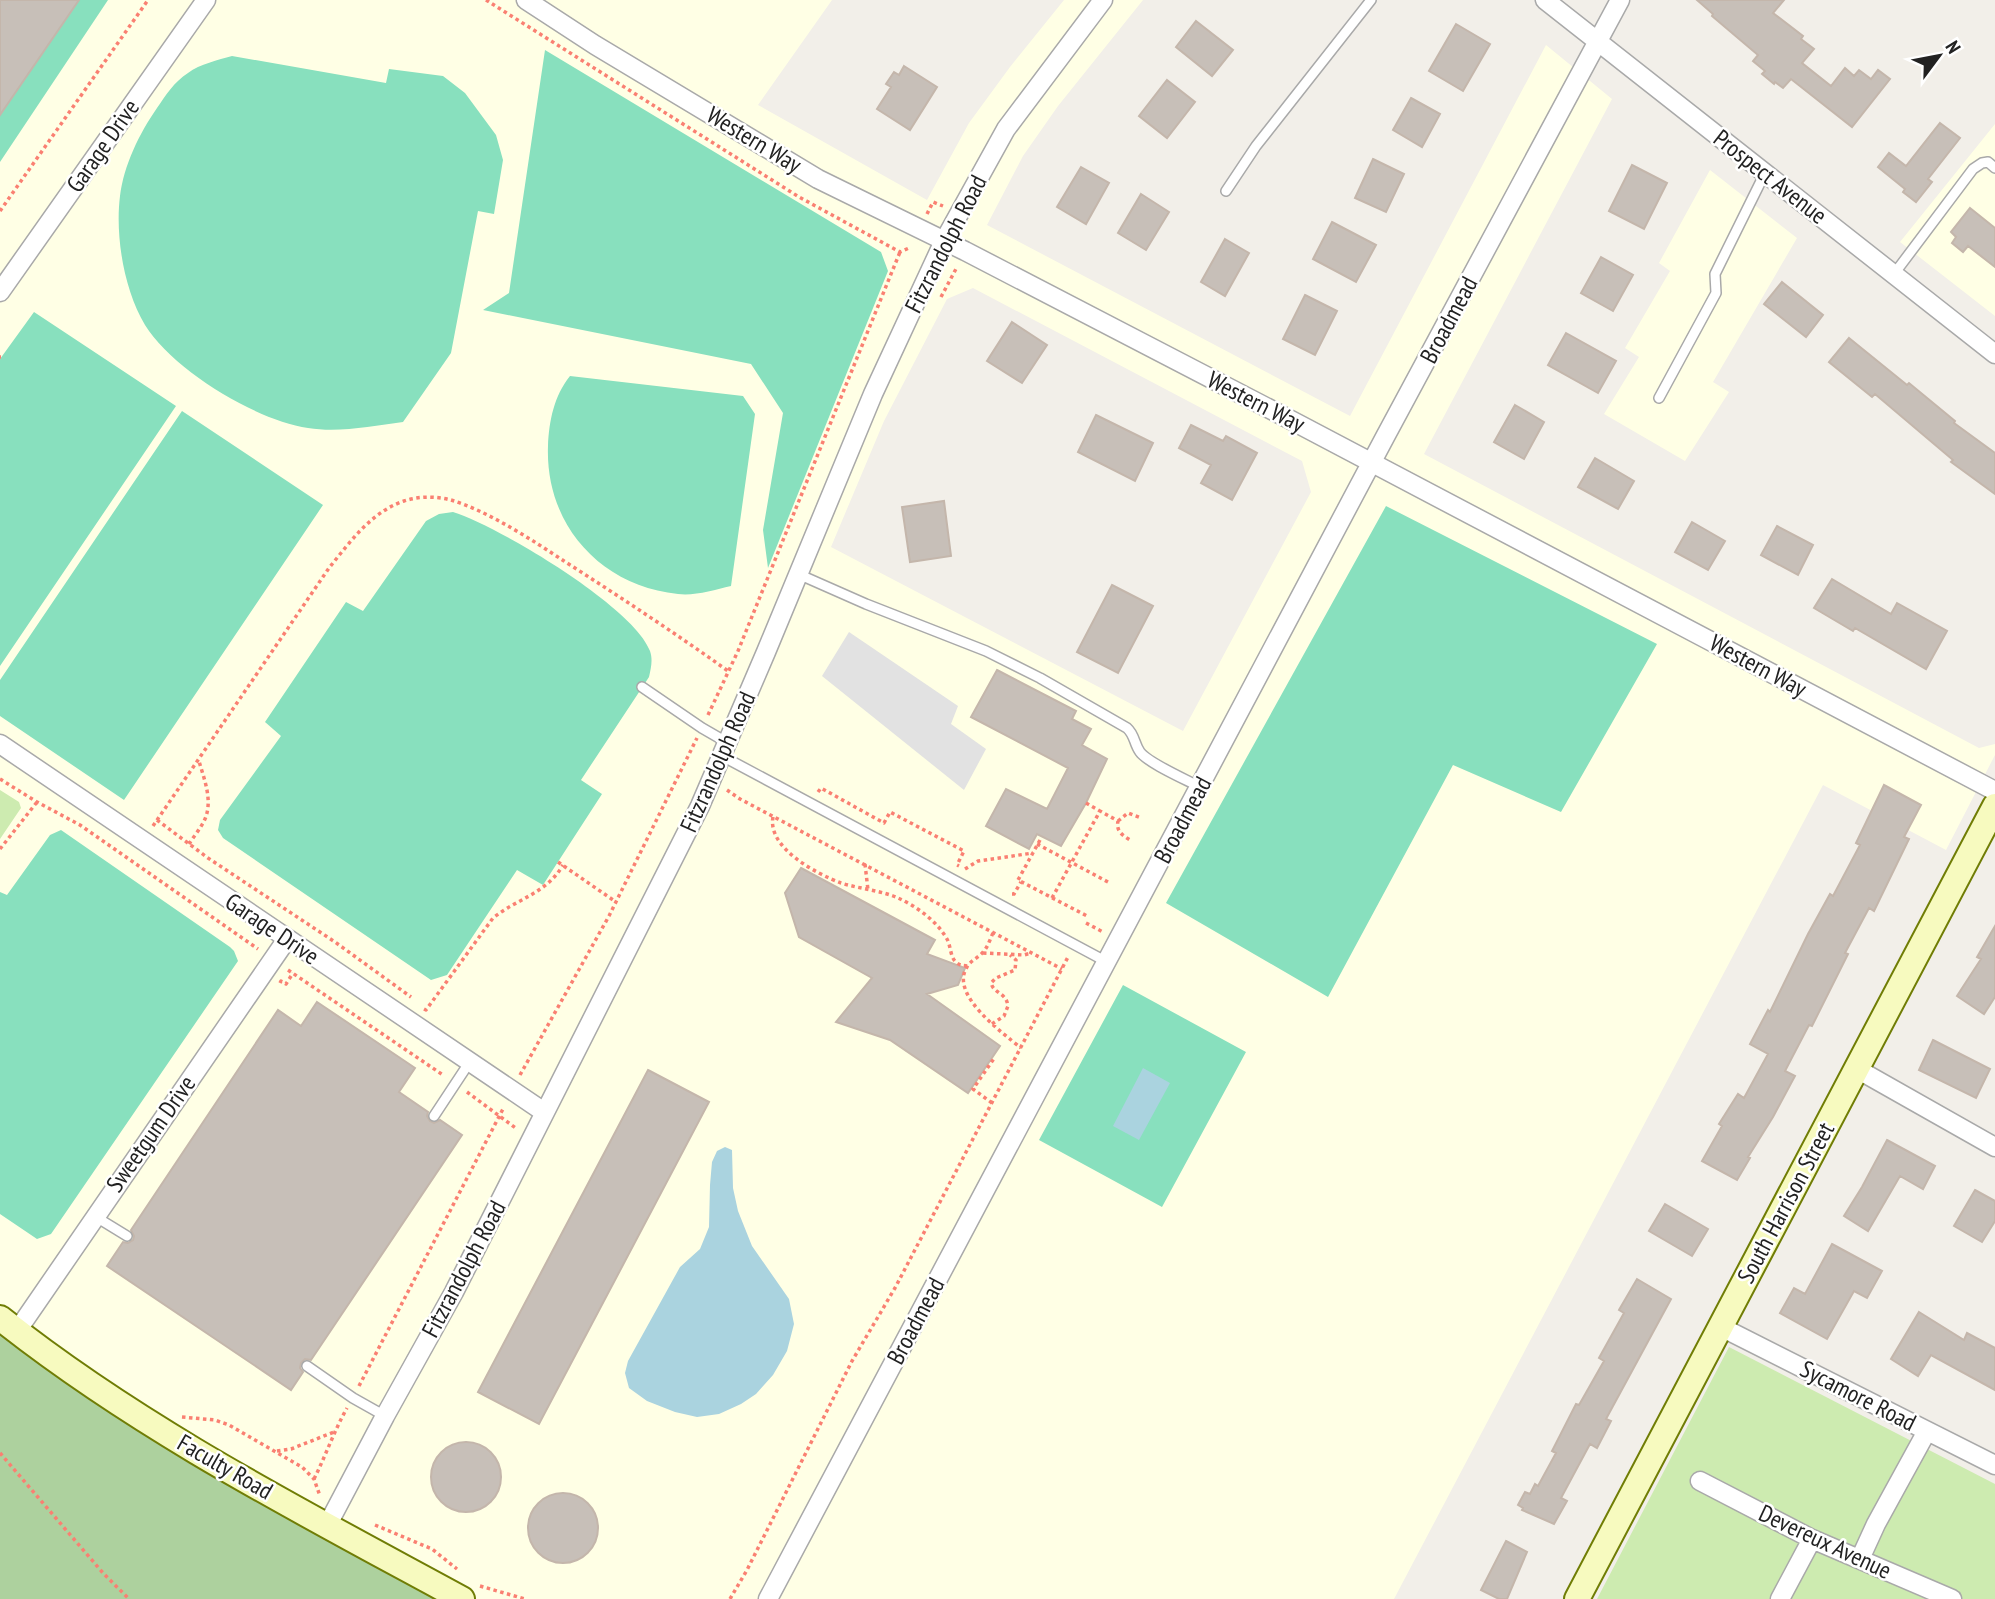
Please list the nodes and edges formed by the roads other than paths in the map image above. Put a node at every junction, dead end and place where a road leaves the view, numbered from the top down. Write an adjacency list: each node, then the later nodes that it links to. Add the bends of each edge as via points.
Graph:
1 (206, 0): 13 (street, Garage Drive)
2 (526, 0): 11 (street, Western Way, via 818,179)
3 (1103, 0): 11 (street, Fitzrandolph Road, via 1006,129)
4 (1371, 0): 10 (lane)
5 (1545, 0): 7 (street, Prospect Avenue)
6 (1620, 0): 7 (street, Broadmead)
7 (1598, 42): 9 (street, Prospect Avenue); 16 (street, Broadmead)
8 (1995, 168): 12 (lane, via 1988,162 1973,169)
9 (1765, 173): 12 (street, Prospect Avenue); 15 (lane, via 1715,274 1716,293)
10 (1226, 191)
11 (944, 241): 16 (street, Western Way); 17 (street, Fitzrandolph Road, via 873,394)
12 (1894, 274): 14 (street, Prospect Avenue)
13 (0, 292)
14 (1995, 354)
15 (1658, 398)
16 (1372, 463): 21 (street, Broadmead); 22 (street, Western Way)
17 (798, 574): 20 (street, Fitzrandolph Road); 21 (lane, via 959,639 1041,678 1127,728 1145,757)
18 (642, 687): 20 (lane)
19 (0, 744): 24 (street, Garage Drive)
20 (725, 749): 25 (lane); 28 (street, Fitzrandolph Road)
21 (1200, 787): 25 (street, Broadmead)
22 (1995, 790)
23 (1995, 806): 27 (street, South Harrison Street)
24 (287, 939): 26 (street, Garage Drive); 31 (street, Sweetgum Drive)
25 (1107, 962): 45 (street, Broadmead)
26 (469, 1063): 28 (street, Garage Drive); 29 (lane)
27 (1857, 1069): 30 (street); 34 (street, South Harrison Street)
28 (544, 1112): 36 (street, Fitzrandolph Road, via 454,1292)
29 (434, 1116)
30 (1995, 1147)
31 (94, 1216): 32 (lane); 33 (street, Sweetgum Drive)
32 (127, 1236)
33 (8, 1324): 40 (street, Faculty Road, via 179,1442)
34 (1721, 1327): 37 (street, Sycamore Road); 46 (street, South Harrison Street)
35 (307, 1366): 36 (lane)
36 (385, 1416): 40 (street, Fitzrandolph Road)
37 (1927, 1431): 38 (street, Sycamore Road); 42 (street)
38 (1995, 1465)
39 (1700, 1481): 41 (street, Devereux Avenue)
40 (332, 1518): 43 (street, Faculty Road)
41 (1812, 1539): 42 (street, Devereux Avenue); 47 (street)
42 (1860, 1559): 44 (street, Devereux Avenue)
43 (468, 1591)
44 (1946, 1598)
45 (768, 1599)
46 (1577, 1599)
47 (1780, 1599)

